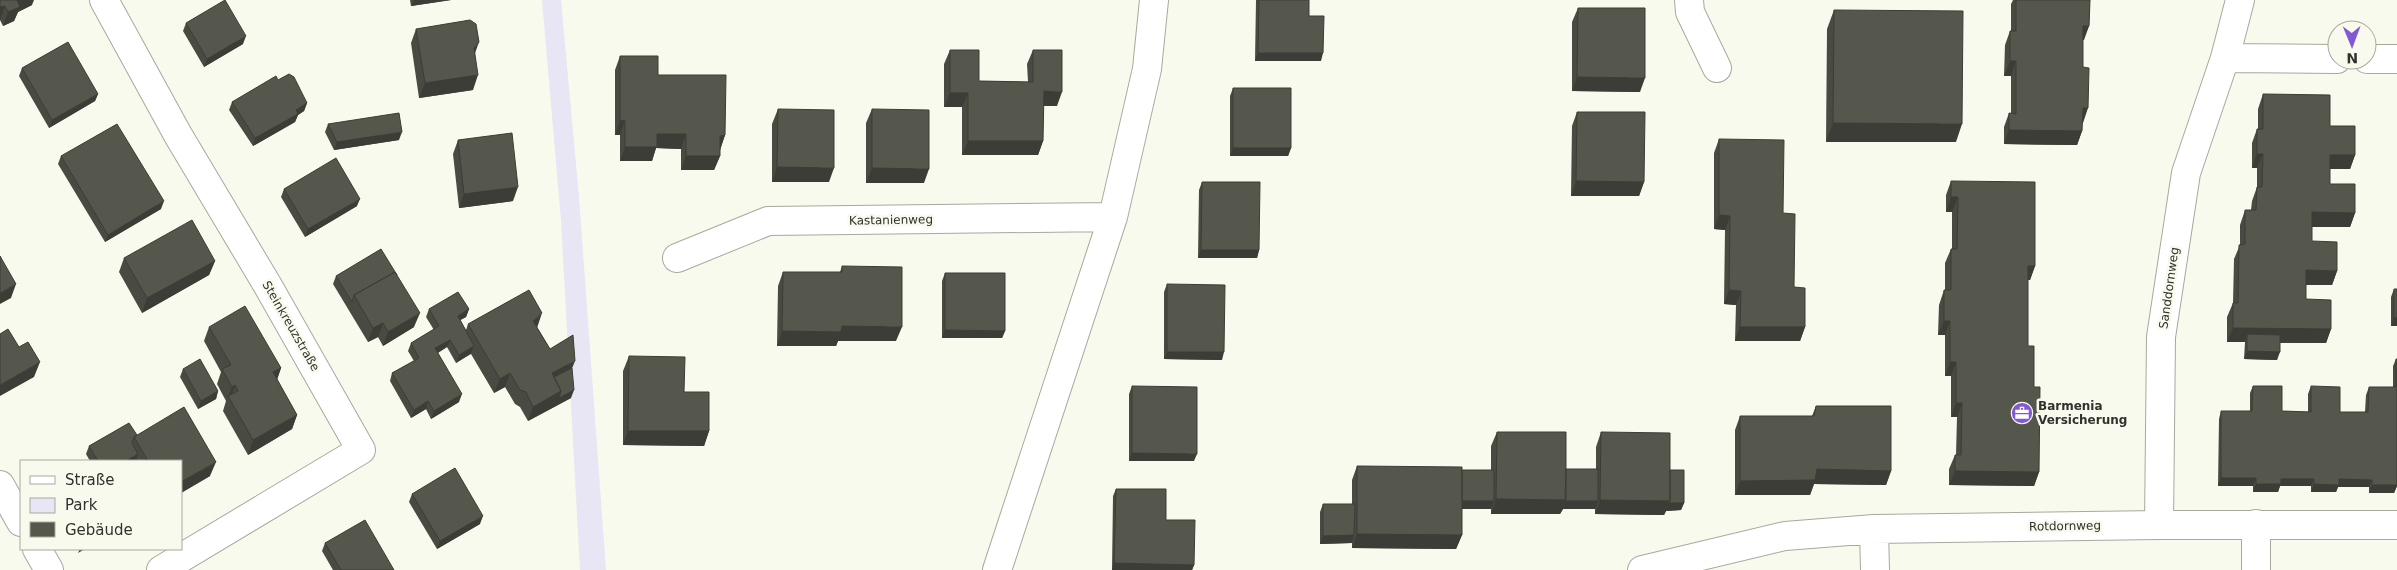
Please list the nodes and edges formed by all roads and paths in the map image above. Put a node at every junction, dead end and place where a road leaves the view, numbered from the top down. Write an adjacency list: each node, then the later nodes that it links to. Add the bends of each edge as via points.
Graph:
1 (104, 0): 20 (street, Steinkreuzstraße, via 360,450)
2 (1154, 0): 10 (street, via 1147,69)
3 (1689, 0): 9 (street, via 1690,12)
4 (2240, 0): 5 (street, Sanddornweg)
5 (2225, 58): 6 (street); 15 (street, Sanddornweg, via 2186,173 2164,318)
6 (2327, 59)
7 (2377, 59): 8 (street)
8 (2397, 59)
9 (1717, 68)
10 (1113, 217): 11 (street, Kastanienweg, via 768,221); 21 (street)
11 (677, 258)
12 (0, 485): 13 (street)
13 (20, 520)
14 (2256, 524): 15 (street, Rotdornweg); 16 (street, Rotdornweg); 24 (street)
15 (2159, 525): 17 (street, Rotdornweg)
16 (2397, 525)
17 (1874, 529): 22 (street, Rotdornweg, via 1784,536); 23 (street)
18 (38, 550): 19 (street)
19 (49, 570)
20 (161, 570)
21 (997, 570)
22 (1642, 570)
23 (1875, 570)
24 (2256, 570)

